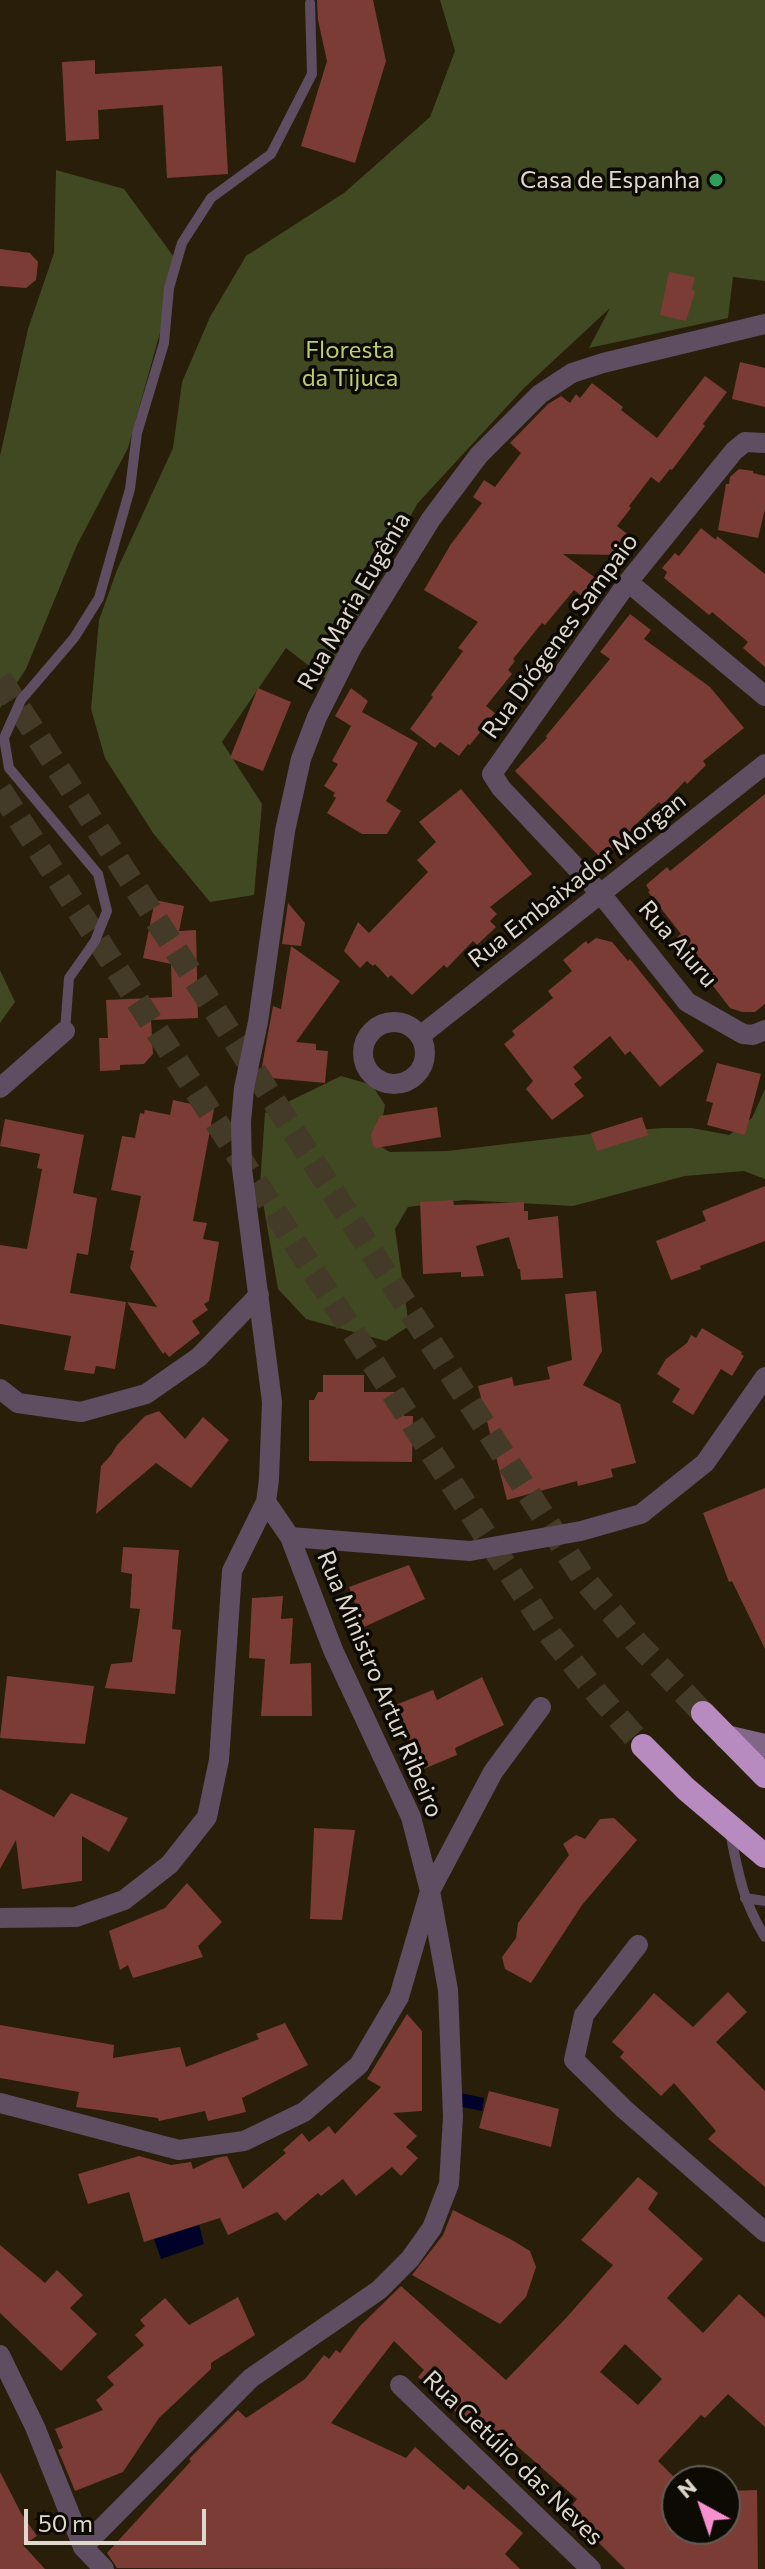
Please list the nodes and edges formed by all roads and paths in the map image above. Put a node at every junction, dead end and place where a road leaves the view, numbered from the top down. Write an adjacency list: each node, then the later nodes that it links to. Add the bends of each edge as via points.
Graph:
1 (310, 3): 9 (lane, via 312,74 271,154 211,198 182,243 169,288 164,343 137,433 130,489 99,598 74,638 21,700 4,738 9,768 98,874 107,911 95,941 69,978)
2 (765, 324): 12 (street, Rua Maria Eugênia, via 603,363 572,373 540,394 479,455 439,508 352,647 301,759 244,1088 242,1169)
3 (755, 442): 4 (street, Rua Diógenes Sampaio, via 734,451)
4 (628, 582): 5 (street); 7 (street, Rua Diógenes Sampaio, via 492,774)
5 (765, 696)
6 (765, 764): 7 (street, Rua Embaixador Morgan)
7 (601, 894): 8 (street, Rua Aiuru, via 687,1002 743,1034); 10 (street, Rua Embaixador Morgan)
8 (765, 1030)
9 (65, 1031): 11 (street)
10 (420, 1036)
11 (0, 1088)
12 (259, 1295): 14 (street, via 199,1357 146,1394 81,1412 18,1403); 15 (street, Rua Maria Eugênia, via 272,1402)
13 (765, 1377): 16 (street, via 705,1463 641,1514 470,1551)
14 (0, 1389)
15 (266, 1502): 16 (street, Rua Ministro Artur Ribeiro); 28 (street, via 232,1571 219,1760 207,1817 170,1864 124,1900 76,1917)
16 (290, 1537): 25 (street, Rua Ministro Artur Ribeiro, via 333,1650 411,1817)
17 (541, 1707): 25 (street, via 493,1772)
18 (703, 1713): 19 (highway)
19 (726, 1737): 21 (street); 22 (highway)
20 (643, 1746): 23 (highway)
21 (765, 1746)
22 (765, 1776)
23 (729, 1826): 24 (highway); 26 (lane)
24 (765, 1856)
25 (430, 1891): 31 (street, via 399,1997 359,2065 292,2118 244,2141 179,2150); 35 (street, Rua Ministro Artur Ribeiro, via 448,1990 453,2117 449,2184 432,2228 379,2290 251,2378)
26 (745, 1898): 27 (lane); 29 (lane)
27 (765, 1901)
28 (0, 1918)
29 (765, 1937)
30 (638, 1945): 32 (street, via 584,2015 574,2060)
31 (0, 2103)
32 (765, 2232)
33 (0, 2355): 35 (street)
34 (400, 2385): 37 (street, Rua Getúlio das Neves)
35 (83, 2547): 36 (street)
36 (104, 2569)
37 (591, 2569)

